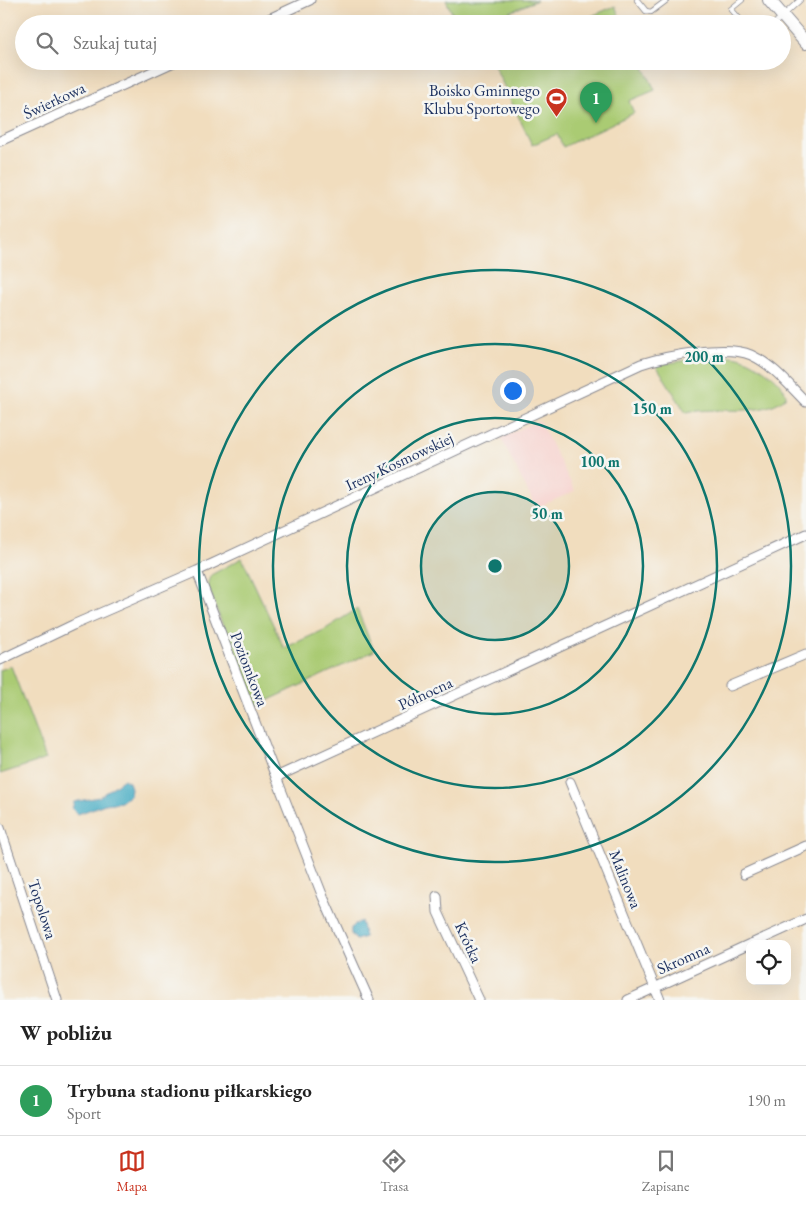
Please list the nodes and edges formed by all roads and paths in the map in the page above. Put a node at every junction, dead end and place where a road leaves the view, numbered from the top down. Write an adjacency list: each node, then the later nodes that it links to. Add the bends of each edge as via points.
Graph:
1 (310, 0): 7 (street)
2 (637, 0): 3 (lane, via 651,12)
3 (668, 0)
4 (742, 0): 8 (lane, via 732,9)
5 (769, 0): 9 (main road)
6 (800, 0): 10 (lane)
7 (278, 15)
8 (737, 15)
9 (776, 15)
10 (784, 15)
11 (791, 31): 12 (main road)
12 (806, 43)
13 (156, 70): 14 (street, Świerkowa)
14 (0, 141)
15 (806, 402): 17 (street, Ireny Kosmowskiej, via 777,372 748,354 722,351 648,362)
16 (806, 534): 21 (street, Północna)
17 (197, 571): 19 (street, Ireny Kosmowskiej); 21 (street, Poziomkowa)
18 (806, 654): 20 (street)
19 (0, 660)
20 (730, 686)
21 (276, 777): 32 (street, via 323,897)
22 (570, 782): 30 (street, Malinowa)
23 (0, 828): 31 (street, Topolowa)
24 (806, 846): 25 (street)
25 (744, 874)
26 (436, 896): 33 (street, Krótka, via 438,912)
27 (806, 919): 28 (street, Skromna)
28 (759, 940)
29 (746, 946): 30 (street, Skromna)
30 (655, 987): 34 (street, Skromna); 35 (street, Malinowa)
31 (57, 1000)
32 (369, 1000)
33 (479, 1000)
34 (628, 1000)
35 (660, 1000)

